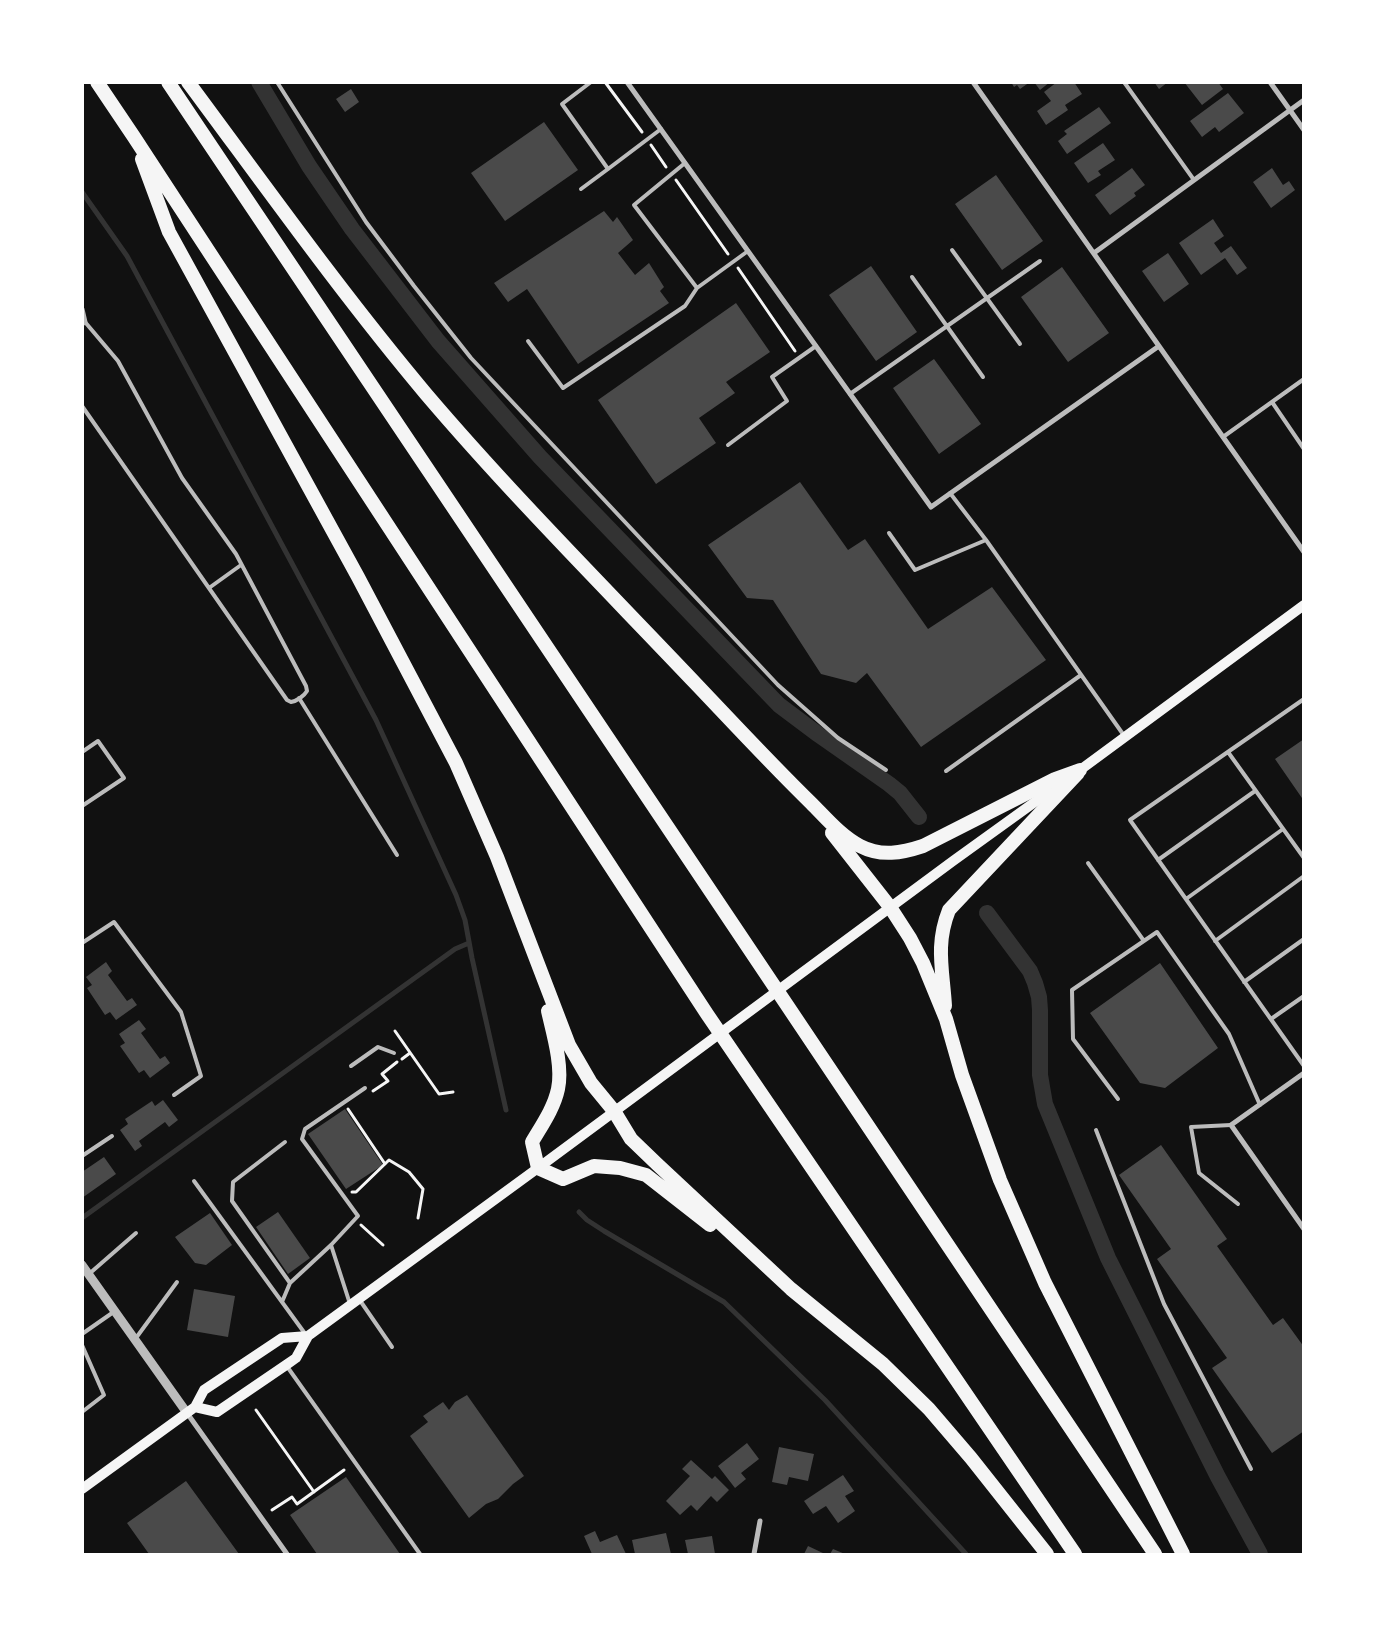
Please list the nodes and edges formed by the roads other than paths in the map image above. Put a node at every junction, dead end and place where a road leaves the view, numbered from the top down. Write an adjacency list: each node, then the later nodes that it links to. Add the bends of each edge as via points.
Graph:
1 (96, 82): 14 (highway)
2 (168, 82): 121 (highway)
3 (188, 82): 57 (highway, via 347,295 426,394 510,488)
4 (277, 82): 54 (lane, via 366,222 430,308 484,372 778,685 838,738)
5 (591, 82): 16 (lane, via 562,104)
6 (627, 82): 12 (street)
7 (973, 82): 21 (street)
8 (1124, 82): 17 (lane)
9 (1270, 82): 11 (street)
10 (1304, 100): 11 (street)
11 (1290, 110): 13 (street); 17 (street)
12 (661, 129): 15 (street); 16 (lane)
13 (1304, 130)
14 (134, 137): 72 (highway, via 169,232 354,568 456,763 498,857); 120 (highway, via 707,1014)
15 (685, 163): 20 (street); 24 (lane, via 634,205)
16 (608, 169): 18 (lane)
17 (1194, 180): 21 (street)
18 (581, 189)
19 (952, 250): 25 (lane)
20 (748, 251): 24 (lane); 31 (street)
21 (1094, 253): 32 (street)
22 (1040, 260): 25 (lane)
23 (912, 277): 28 (lane)
24 (697, 288): 29 (lane, via 685,306 563,388)
25 (986, 298): 28 (lane); 30 (lane)
26 (82, 309): 27 (street)
27 (84, 323): 45 (lane, via 118,361 182,478)
28 (947, 326): 33 (lane); 35 (lane)
29 (528, 341)
30 (1020, 344)
31 (816, 346): 35 (street); 39 (lane, via 772,377 787,401)
32 (1159, 346): 38 (street); 41 (street)
33 (983, 377)
34 (1304, 379): 36 (lane)
35 (850, 394): 41 (street, via 931,507)
36 (1272, 402): 38 (lane); 40 (lane)
37 (82, 406): 46 (lane)
38 (1223, 437): 44 (street)
39 (728, 445)
40 (1304, 449)
41 (950, 493): 43 (lane)
42 (889, 533): 43 (lane, via 915,570)
43 (986, 540): 48 (lane)
44 (1304, 552)
45 (242, 565): 46 (lane); 49 (lane, via 306,686 308,691)
46 (209, 588): 49 (lane, via 287,700 291,702)
47 (1304, 605): 51 (main road)
48 (1081, 675): 51 (lane); 56 (lane)
49 (299, 698): 61 (lane)
50 (1304, 699): 53 (lane)
51 (1125, 737): 55 (main road)
52 (82, 752): 59 (lane, via 98,741 124,778)
53 (1228, 752): 58 (lane); 63 (lane, via 1130,820)
54 (886, 770)
55 (1080, 770): 57 (highway, via 1055,779 923,846 890,853 874,852 846,837); 67 (main road); 75 (highway, via 949,910 940,939)
56 (946, 771)
57 (788, 780): 67 (highway)
58 (1255, 791): 60 (lane); 63 (lane)
59 (82, 806)
60 (1283, 829): 62 (lane); 66 (lane)
61 (397, 855)
62 (1304, 858)
63 (1158, 860): 66 (lane)
64 (1088, 863): 70 (lane)
65 (1304, 876): 69 (lane)
66 (1186, 900): 69 (lane)
67 (890, 907): 75 (highway, via 923,963); 85 (main road)
68 (1304, 939): 73 (lane)
69 (1215, 940): 73 (lane)
70 (1144, 941): 83 (lane, via 1072,990 1073,1039); 84 (lane, via 1157,932 1229,1034)
71 (82, 943): 82 (lane, via 114,922 181,1012 201,1076)
72 (535, 953): 85 (highway, via 569,1045 591,1083); 91 (highway, via 558,1070 558,1088 549,1113 532,1142)
73 (1244, 982): 76 (lane)
74 (1304, 996): 76 (lane)
75 (946, 1019): 122 (highway, via 962,1075 1000,1180 1045,1284)
76 (1271, 1019): 79 (lane)
77 (394, 1053): 78 (lane, via 378,1047)
78 (351, 1066)
79 (1304, 1066)
80 (1304, 1073): 84 (street)
81 (366, 1088): 96 (lane, via 305,1129 302,1139 358,1216)
82 (174, 1095)
83 (1118, 1099)
84 (1260, 1104): 86 (street)
85 (614, 1111): 91 (main road); 101 (highway, via 638,1146)
86 (1230, 1125): 93 (lane, via 1191,1127 1199,1173); 94 (street)
87 (1096, 1130): 113 (lane, via 1164,1304)
88 (112, 1136): 90 (lane)
89 (285, 1142): 100 (lane, via 233,1182 232,1201)
90 (82, 1156)
91 (538, 1168): 101 (highway, via 563,1179 594,1166 646,1175); 103 (main road)
92 (194, 1181): 102 (lane)
93 (1238, 1204)
94 (1304, 1229)
95 (136, 1233): 98 (lane)
96 (331, 1245): 100 (lane); 103 (lane)
97 (82, 1265): 98 (street)
98 (89, 1274): 104 (street)
99 (177, 1282): 107 (lane)
100 (290, 1283): 102 (lane)
101 (790, 1289): 119 (highway, via 883,1364 929,1409)
102 (282, 1302): 106 (lane)
103 (355, 1302): 106 (main road); 109 (lane)
104 (115, 1311): 105 (lane); 107 (street)
105 (82, 1334)
106 (308, 1336): 110 (main road, via 296,1358); 111 (main road, via 282,1338 204,1390)
107 (136, 1338): 111 (street)
108 (82, 1345): 112 (lane, via 104,1395)
109 (392, 1347)
110 (286, 1365): 111 (main road, via 217,1412); 117 (lane)
111 (191, 1410): 114 (main road); 116 (street)
112 (82, 1412)
113 (1251, 1470)
114 (82, 1489)
115 (760, 1521): 118 (street)
116 (287, 1554)
117 (420, 1554)
118 (754, 1554)
119 (1046, 1554)
120 (1075, 1554)
121 (1155, 1554)
122 (1183, 1554)

